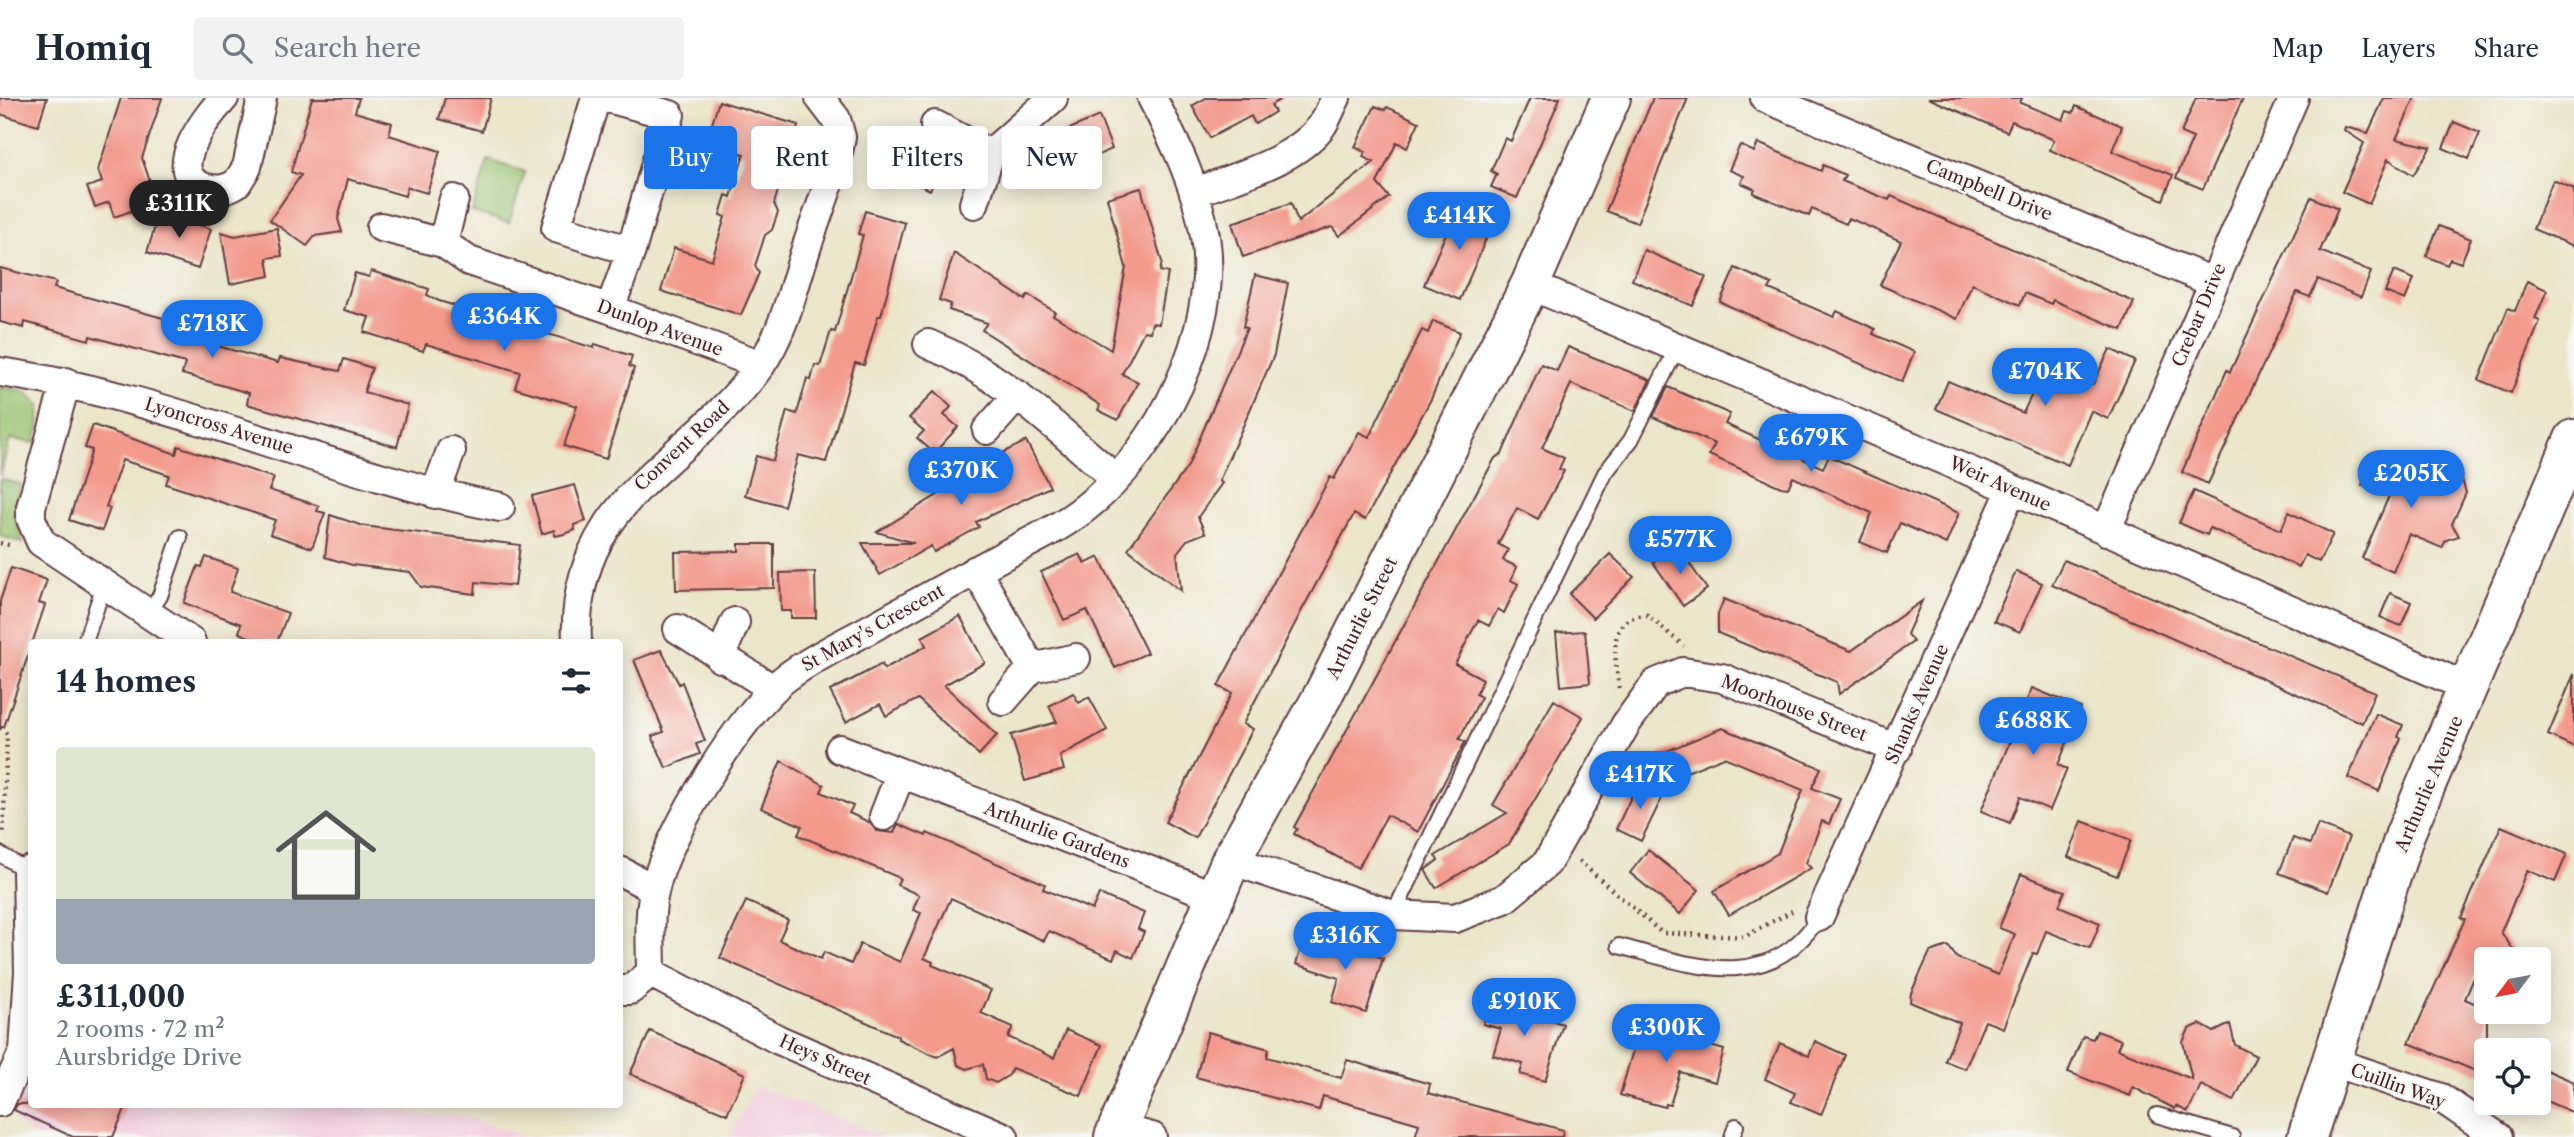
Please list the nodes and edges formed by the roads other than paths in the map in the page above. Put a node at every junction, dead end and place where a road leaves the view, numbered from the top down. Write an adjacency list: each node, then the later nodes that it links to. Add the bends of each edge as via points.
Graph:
1 (224, 98): 2 (street, via 195,135 186,163 202,187 217,190 237,183 247,167)
2 (262, 98)
3 (596, 98): 19 (street, via 556,228)
4 (608, 98): 19 (street, via 670,115)
5 (820, 98): 25 (street, Convent Road, via 836,120 841,137 838,152 778,332)
6 (1053, 98): 13 (street)
7 (1153, 98): 14 (street, St Mary's Crescent)
8 (1336, 98): 14 (street, via 1321,127 1300,146)
9 (1611, 98): 21 (street, Arthurlie Street)
10 (1765, 98): 20 (street, Campbell Drive)
11 (2294, 98): 20 (street, Crebar Drive)
12 (935, 125): 13 (street)
13 (990, 154): 16 (street)
14 (1194, 193): 32 (street, St Mary's Crescent, via 1205,239 1205,295 1194,349 1171,402 1143,448)
15 (454, 199): 18 (street)
16 (974, 204)
17 (381, 227): 18 (street, Dunlop Avenue)
18 (443, 243): 22 (street, Dunlop Avenue, via 469,261)
19 (631, 251): 22 (street)
20 (2213, 282): 36 (street, Crebar Drive)
21 (1530, 285): 24 (street, Weir Avenue); 57 (street, Arthurlie Street, via 1322,697)
22 (610, 309): 25 (street, Dunlop Avenue)
23 (928, 344): 28 (street, via 967,360)
24 (1678, 346): 33 (street, Weir Avenue); 63 (lane, via 1631,440 1605,473)
25 (761, 365): 45 (street, Convent Road, via 718,416 619,507 592,550 582,581)
26 (0, 372): 27 (street, Lyoncross Avenue)
27 (66, 382): 34 (street, Lyoncross Avenue, via 144,402); 39 (street, via 31,519 41,542)
28 (1018, 395): 29 (street); 32 (street)
29 (987, 430)
30 (2574, 439): 49 (street, Arthurlie Avenue)
31 (451, 451): 34 (street)
32 (1115, 478): 38 (street, St Mary's Crescent, via 1086,508)
33 (2012, 489): 36 (street, Weir Avenue); 53 (street, Shanks Avenue)
34 (435, 494): 35 (street, Lyoncross Avenue)
35 (500, 507)
36 (2106, 531): 49 (street, Weir Avenue)
37 (180, 537): 40 (lane, via 160,596)
38 (976, 570): 48 (street); 50 (street, St Mary's Crescent, via 830,651)
39 (104, 585): 40 (street); 43 (lane)
40 (148, 614): 44 (street)
41 (735, 622): 46 (street)
42 (678, 629): 46 (street)
43 (86, 639)
44 (186, 639)
45 (577, 639)
46 (720, 658): 50 (street)
47 (1076, 658): 48 (street)
48 (1032, 668): 51 (street)
49 (2469, 688): 68 (street, Arthurlie Avenue, via 2405,834)
50 (773, 689): 60 (street, St Mary's Crescent, via 729,743 667,851)
51 (1003, 701)
52 (840, 749): 54 (street, Arthurlie Gardens)
53 (1897, 749): 62 (street, Shanks Avenue); 63 (street, Moorhouse Street, via 1722,678 1683,672 1656,682 1626,724 1547,863 1504,899 1455,918)
54 (900, 775): 55 (street); 61 (street, Arthurlie Gardens)
55 (884, 816)
56 (1, 854): 58 (lane)
57 (1231, 860): 61 (street, Arthurlie Street); 63 (street, Moorhouse Street)
58 (28, 870)
59 (623, 873): 60 (street)
60 (654, 889): 65 (street, St Mary's Crescent)
61 (1214, 896): 71 (street, Arthurlie Street)
62 (1824, 907): 64 (lane, via 1806,934 1784,952 1740,970 1706,969)
63 (1393, 915)
64 (1619, 946)
65 (651, 973): 67 (street, via 630,990); 72 (street, Heys Street, via 779,1040)
66 (28, 988): 69 (street, via 24,1051)
67 (623, 990)
68 (2330, 1061): 74 (street, Arthurlie Avenue); 75 (street, Cuillin Way, via 2441,1098)
69 (0, 1102)
70 (2157, 1115): 73 (lane)
71 (1128, 1134)
72 (1004, 1137)
73 (2232, 1137)
74 (2307, 1137)
75 (2498, 1137)

